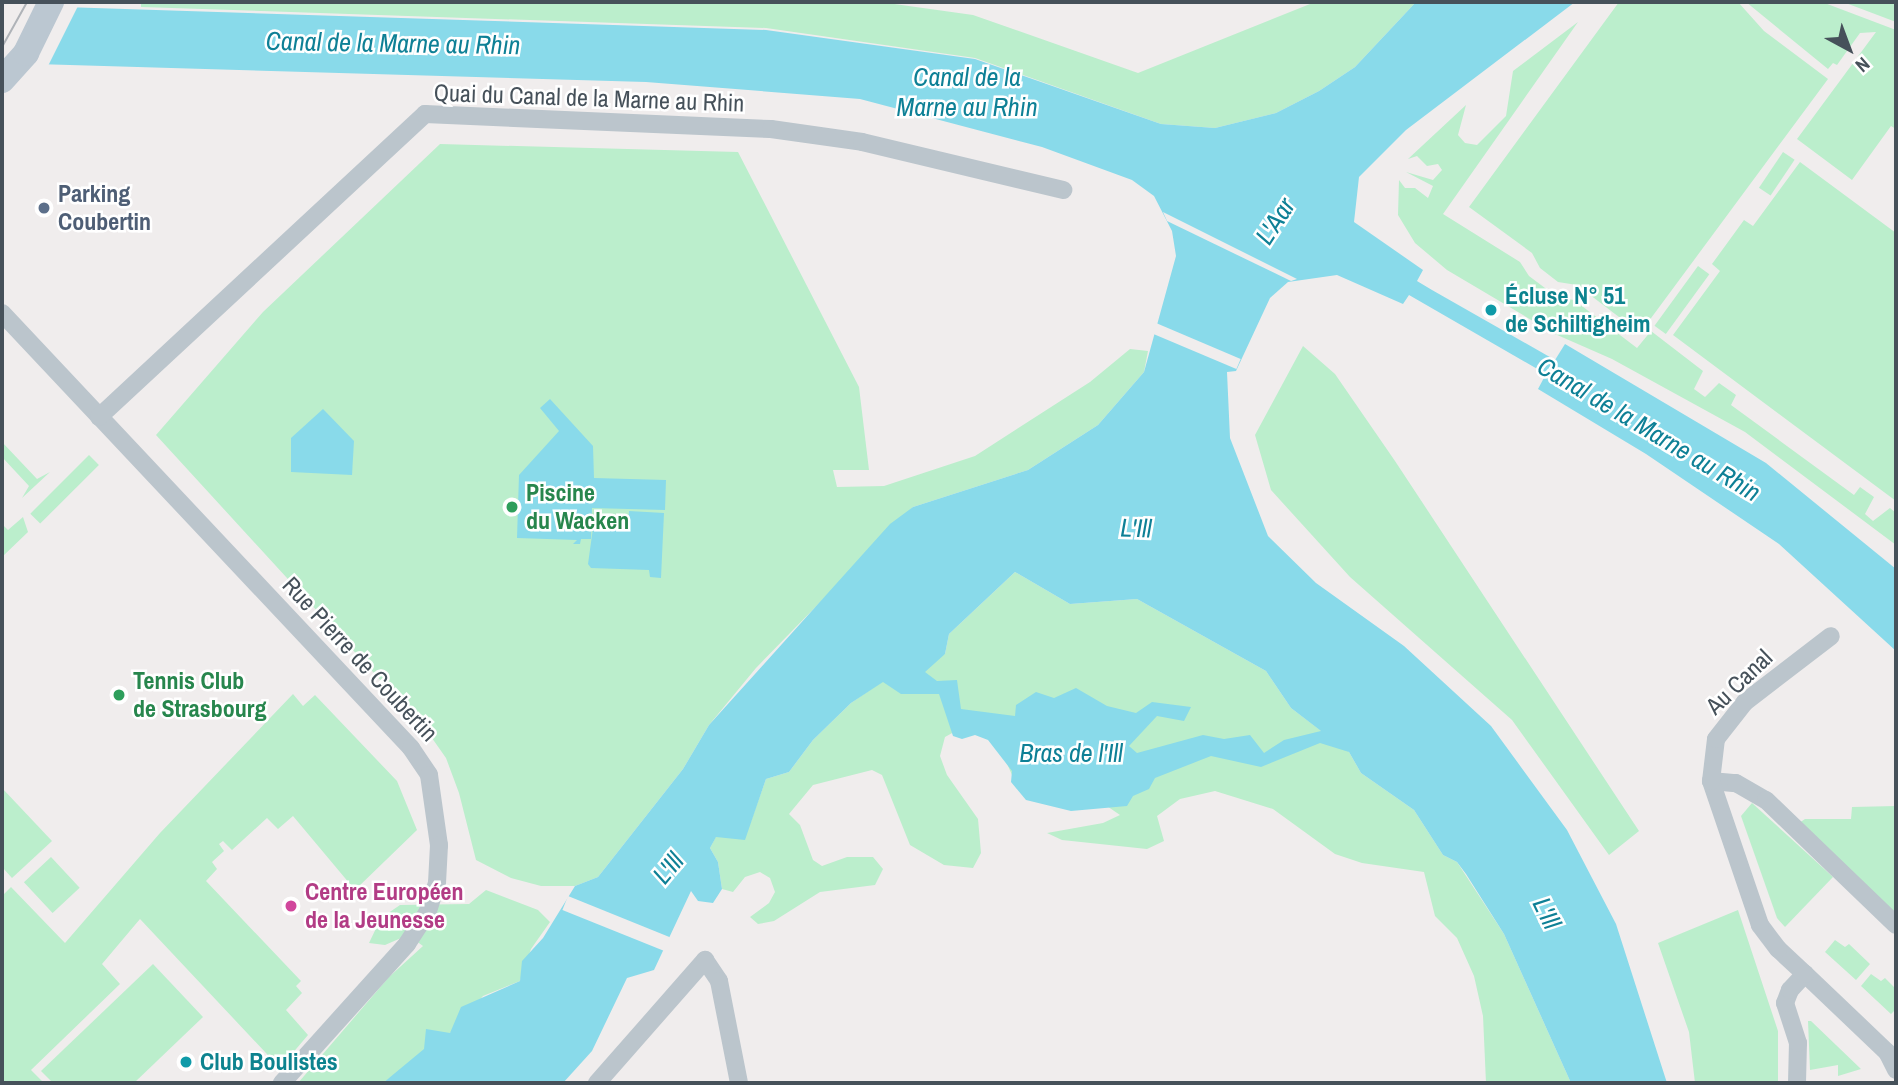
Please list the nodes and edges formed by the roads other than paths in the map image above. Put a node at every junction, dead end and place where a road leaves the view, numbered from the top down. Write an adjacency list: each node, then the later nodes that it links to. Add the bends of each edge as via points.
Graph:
1 (51, 2): 2 (main road, via 26,53)
2 (2, 80)
3 (1063, 190): 5 (street, Quai du Canal de la Marne au Rhin, via 862,142 771,129 425,114)
4 (2, 313): 5 (street, Rue Pierre de Coubertin)
5 (99, 417): 11 (street, Rue Pierre de Coubertin, via 411,748 433,787 439,845 437,883 427,913 407,944)
6 (1831, 636): 7 (street, Au Canal, via 1745,702 1716,739)
7 (1711, 781): 8 (street, via 1735,783 1766,800); 9 (street, via 1760,925)
8 (1896, 925)
9 (1805, 974): 10 (street, via 1886,1052); 14 (street, via 1785,1003 1798,1043)
10 (1896, 1070)
11 (282, 1083)
12 (597, 1083): 13 (street, via 705,960 719,981)
13 (739, 1083)
14 (1797, 1083)

